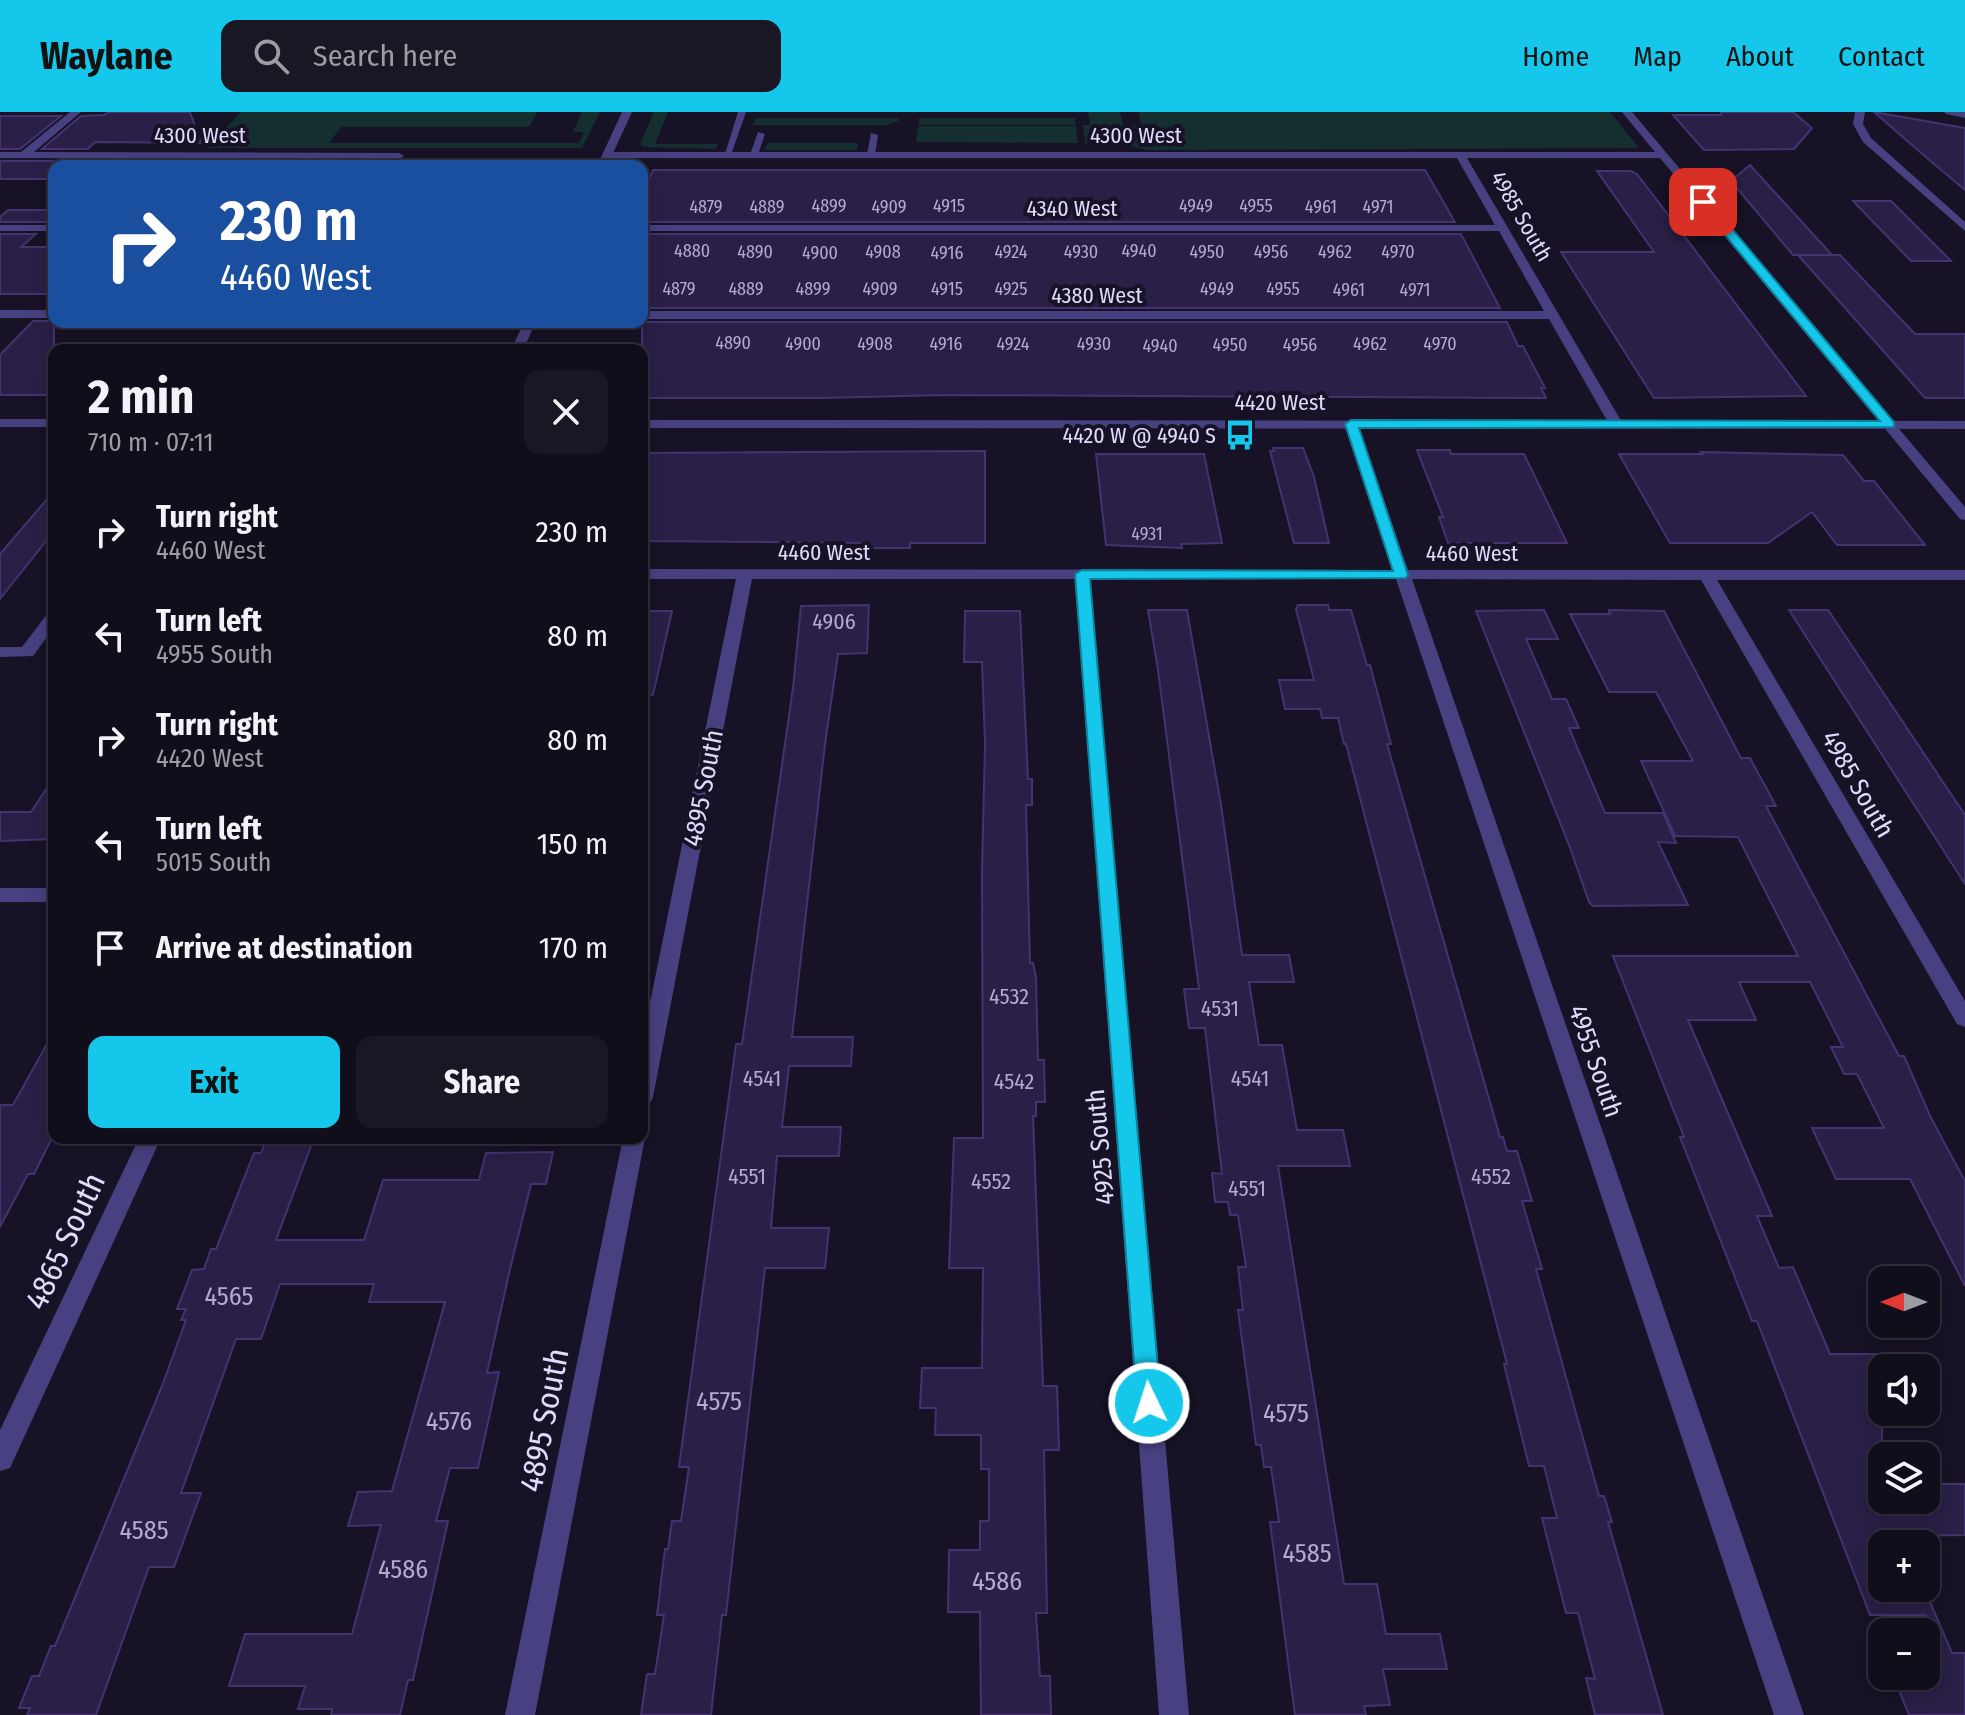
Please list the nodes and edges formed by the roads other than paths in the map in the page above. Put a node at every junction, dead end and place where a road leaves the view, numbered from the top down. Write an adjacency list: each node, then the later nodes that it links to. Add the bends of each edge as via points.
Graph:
1 (76, 112): 11 (street)
2 (627, 112): 18 (street)
3 (742, 112): 12 (lane)
4 (1627, 112): 16 (street)
5 (1860, 112): 24 (street, via 1858,124 1867,140)
6 (1949, 112): 7 (street)
7 (1965, 115)
8 (761, 134): 13 (lane)
9 (874, 135): 14 (lane)
10 (0, 155): 11 (street, 4300 West)
11 (24, 155): 17 (street, 4300 West, via 399,156)
12 (727, 155): 13 (street, 4300 West); 19 (street, 4300 West)
13 (754, 155): 14 (street, 4300 West)
14 (871, 155): 15 (street, 4300 West)
15 (1460, 155): 16 (street, 4300 West); 23 (street, 4985 South)
16 (1664, 155): 34 (street)
17 (396, 160)
18 (605, 160)
19 (625, 160)
20 (0, 228): 21 (street)
21 (48, 228)
22 (648, 228): 23 (street, 4340 West)
23 (1502, 228): 28 (street, 4985 South)
24 (1965, 228)
25 (0, 314): 26 (street)
26 (48, 314)
27 (648, 315): 28 (street, 4380 West)
28 (1553, 315): 33 (street, 4985 South)
29 (0, 423): 30 (street)
30 (48, 423)
31 (648, 424): 32 (street, 4420 West)
32 (1351, 424): 33 (street, 4420 West); 40 (street, 4955 South)
33 (1616, 424): 34 (street, 4420 West)
34 (1890, 425): 35 (street, 4420 West); 36 (street)
35 (1965, 425)
36 (1965, 516)
37 (648, 574): 38 (street, 4460 West)
38 (745, 574): 39 (street, 4460 West); 48 (street, 4895 South)
39 (1082, 574): 40 (street, 4460 West); 53 (street, 4925 South)
40 (1401, 575): 41 (street, 4460 West); 54 (street, 4955 South)
41 (1706, 575): 42 (street, 4460 West); 47 (street, 4985 South)
42 (1965, 575)
43 (48, 624): 44 (street, via 27,652)
44 (0, 652)
45 (0, 895): 46 (street)
46 (48, 895)
47 (1965, 1019)
48 (648, 1067)
49 (147, 1144): 51 (street, 4865 South)
50 (633, 1144): 52 (street, 4895 South)
51 (0, 1459)
52 (520, 1715)
53 (1174, 1715)
54 (1789, 1715)

